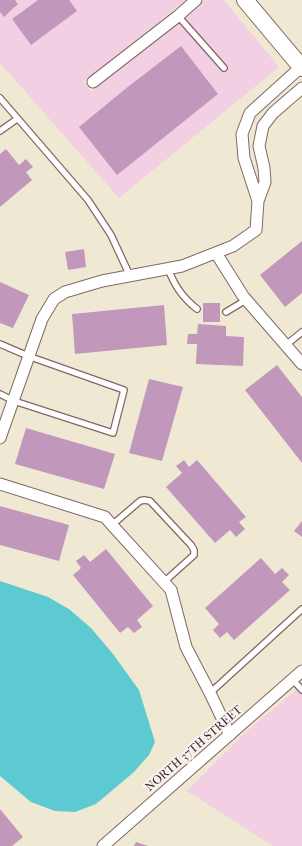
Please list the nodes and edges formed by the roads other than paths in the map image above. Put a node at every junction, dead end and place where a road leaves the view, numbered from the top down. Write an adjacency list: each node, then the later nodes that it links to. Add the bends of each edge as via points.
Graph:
1 (196, 0): 3 (street)
2 (245, 0): 4 (main road)
3 (178, 16): 5 (lane); 6 (street)
4 (302, 67): 11 (street, via 250,113 242,134 244,158)
5 (224, 68)
6 (93, 82)
7 (302, 88): 11 (street, via 262,126 259,146 265,182)
8 (0, 98): 9 (lane)
9 (17, 119): 10 (lane); 14 (lane, via 88,200 111,235)
10 (0, 131)
11 (258, 201): 12 (street, via 256,230 233,246)
12 (216, 253): 13 (street); 15 (street)
13 (168, 269): 14 (street); 16 (lane, via 180,293)
14 (130, 276): 21 (street, via 64,292 54,299 42,319)
15 (246, 300): 17 (lane); 20 (street)
16 (197, 309)
17 (226, 312)
18 (302, 332): 20 (lane)
19 (0, 344): 21 (lane)
20 (286, 345): 22 (street)
21 (28, 356): 24 (street); 24 (lane, via 124,390 112,433)
22 (302, 364)
23 (0, 394): 24 (lane)
24 (14, 401): 25 (street)
25 (0, 438)
26 (0, 484): 27 (street, via 105,517)
27 (112, 525): 28 (street); 28 (lane, via 140,501 150,501 191,545 194,555)
28 (164, 582): 33 (street, via 171,590 186,647)
29 (302, 609): 33 (lane)
30 (302, 672): 31 (street, NORTH 37TH STREET)
31 (293, 680): 32 (lane); 34 (street, NORTH 37TH STREET)
32 (302, 690)
33 (210, 693): 34 (street)
34 (230, 735): 35 (street, NORTH 37TH STREET)
35 (103, 846)

